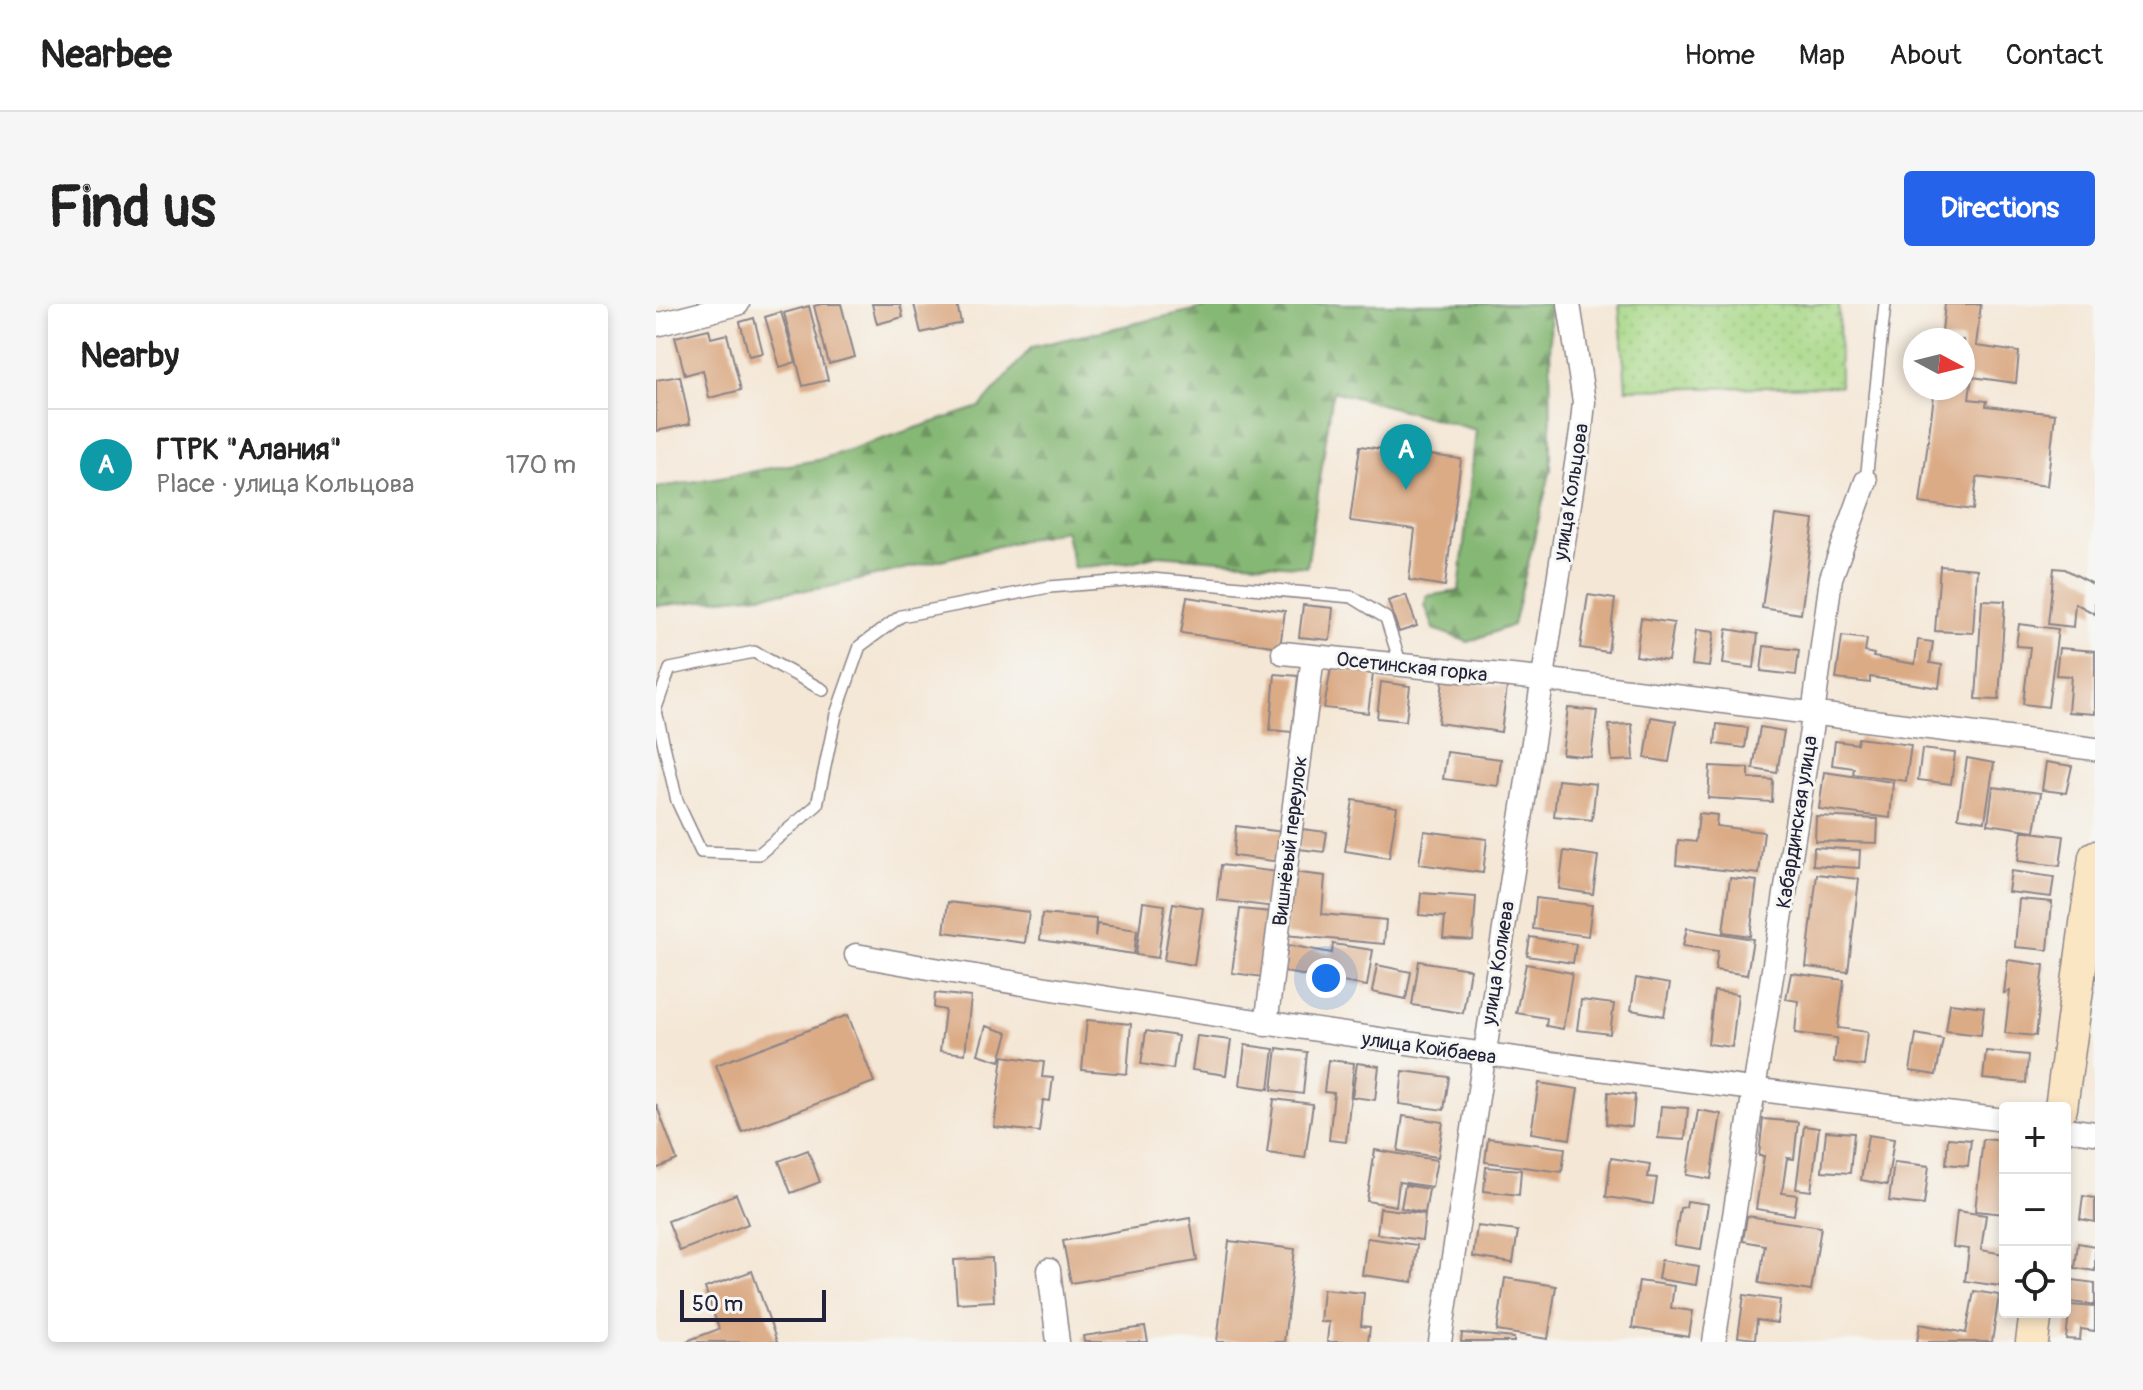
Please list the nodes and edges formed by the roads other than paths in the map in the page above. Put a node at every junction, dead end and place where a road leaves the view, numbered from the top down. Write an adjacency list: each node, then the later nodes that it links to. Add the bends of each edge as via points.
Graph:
1 (738, 304): 4 (street)
2 (1569, 304): 9 (street, улица Кольцова, via 1584,402)
3 (1885, 304): 5 (lane, Кабардинская улица)
4 (656, 325)
5 (1866, 481): 12 (street, Кабардинская улица, via 1831,578)
6 (1283, 653): 7 (street, Осетинская горка)
7 (1313, 656): 8 (street, Осетинская горка); 16 (street, Вишнёвый переулок)
8 (1401, 665): 9 (street, Осетинская горка); 11 (lane, via 1386,618 1352,597 1151,579 1049,587 901,616 860,646 836,714 817,805 759,854 701,852 677,801)
9 (1541, 679): 12 (street, Осетинская горка); 17 (street, улица Колиева)
10 (823, 690): 11 (lane, via 754,652 670,669)
11 (656, 709)
12 (1814, 714): 13 (street, Осетинская горка); 18 (street, Кабардинская улица)
13 (2095, 749)
14 (2095, 857): 19 (main road)
15 (856, 955): 16 (street, улица Койбаева)
16 (1266, 1025): 17 (street, улица Койбаева)
17 (1483, 1056): 18 (street, улица Койбаева); 26 (street, улица Колиева)
18 (1756, 1090): 20 (street, улица Койбаева); 27 (street, Кабардинская улица)
19 (2062, 1102)
20 (1999, 1119)
21 (2071, 1130): 22 (street)
22 (2095, 1133)
23 (1049, 1270): 25 (street)
24 (2035, 1318): 28 (main road)
25 (1058, 1342)
26 (1440, 1342)
27 (1714, 1342)
28 (2032, 1342)

